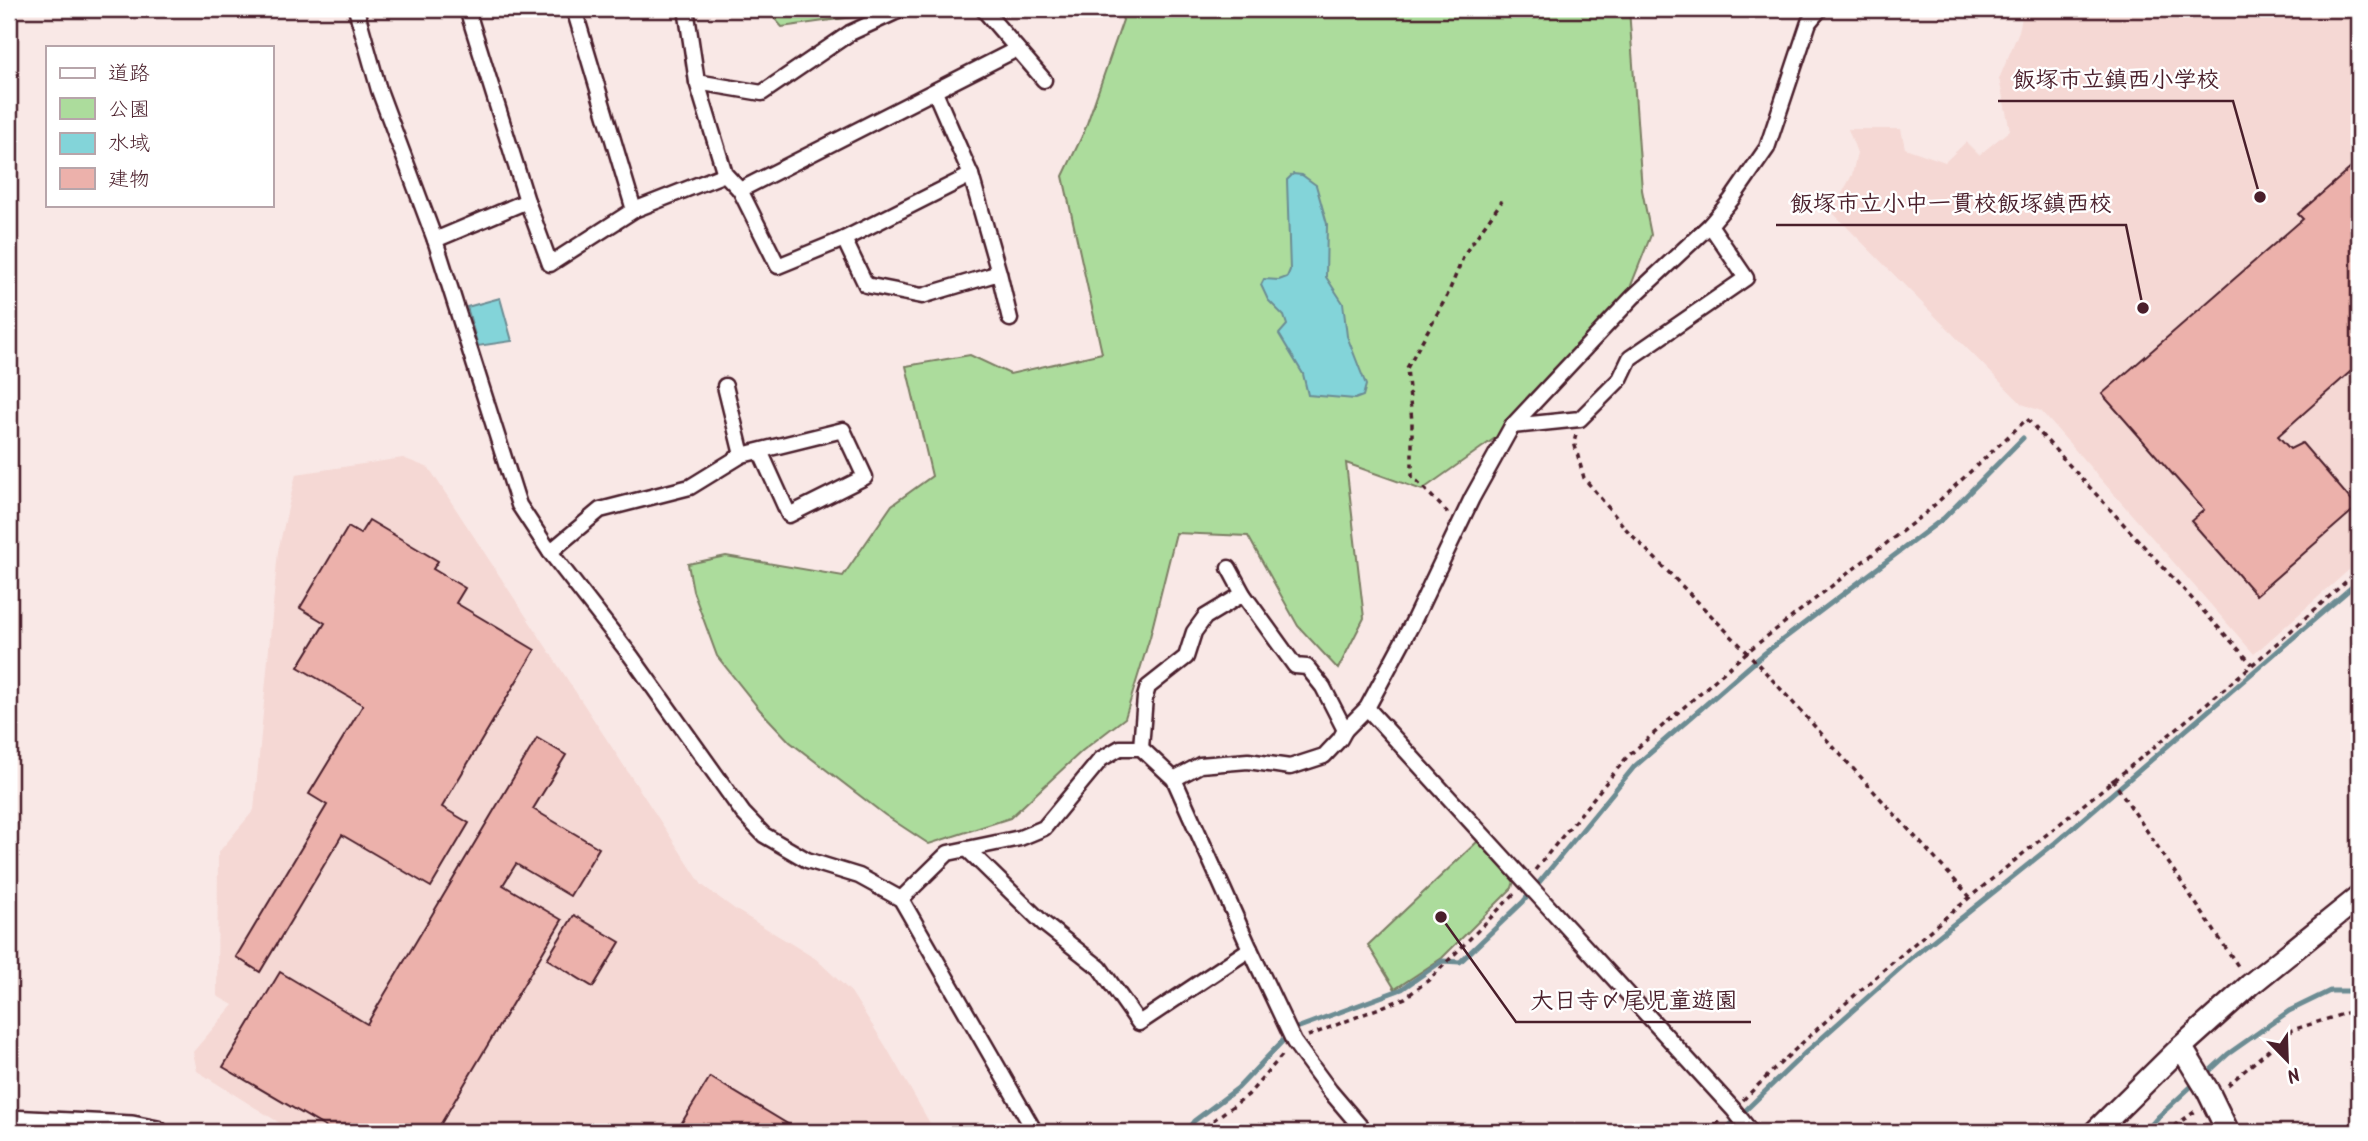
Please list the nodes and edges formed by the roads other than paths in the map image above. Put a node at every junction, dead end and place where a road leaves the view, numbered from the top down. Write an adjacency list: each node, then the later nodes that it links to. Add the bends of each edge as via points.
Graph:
1 (356, 9): 19 (street, via 379,90)
2 (467, 9): 15 (street)
3 (571, 9): 16 (street)
4 (902, 9): 10 (street, via 850,33 762,93)
5 (983, 9): 8 (street)
6 (1820, 9): 17 (street, via 1809,22 1767,148)
7 (687, 15): 10 (street)
8 (1017, 49): 9 (street); 11 (street)
9 (1044, 80)
10 (697, 82): 12 (street)
11 (935, 92): 13 (street); 14 (street)
12 (725, 174): 14 (street); 16 (street)
13 (971, 175): 18 (street); 20 (street)
14 (740, 190): 18 (street, via 778,266)
15 (527, 201): 16 (street, via 550,264); 19 (street)
16 (634, 210)
17 (1710, 225): 23 (street, via 1633,297); 23 (street, via 1746,278 1630,358 1620,379 1580,419)
18 (844, 239): 20 (street, via 866,285 922,296)
19 (435, 240): 26 (street, via 519,505)
20 (999, 273): 21 (street)
21 (1010, 319)
22 (725, 386): 25 (street)
23 (1512, 426): 29 (street)
24 (760, 451): 25 (street, via 789,515 865,477 843,430)
25 (741, 455): 26 (street, via 690,487 600,510)
26 (550, 552): 35 (street, via 764,835 807,860 859,876)
27 (1229, 568): 28 (street)
28 (1243, 594): 30 (street, via 1295,666 1307,667 1323,687); 31 (street, via 1205,617 1194,632 1186,657 1148,687)
29 (1367, 708): 30 (street); 43 (street)
30 (1345, 730): 32 (street, via 1324,756 1290,767 1248,761 1200,765)
31 (1141, 748): 32 (street); 33 (street, via 1120,748 1101,760 1044,828)
32 (1174, 779): 36 (street)
33 (967, 849): 35 (street, via 948,853); 36 (street, via 1043,923 1100,968 1139,1023)
34 (2359, 897): 37 (street)
35 (901, 899): 41 (street)
36 (1250, 949): 42 (street, via 1294,1042)
37 (2181, 1047): 44 (street); 45 (street)
38 (9, 1121): 39 (street)
39 (125, 1130): 40 (street)
40 (157, 1132)
41 (1035, 1132)
42 (1365, 1132)
43 (1751, 1132)
44 (2095, 1132)
45 (2228, 1132)

